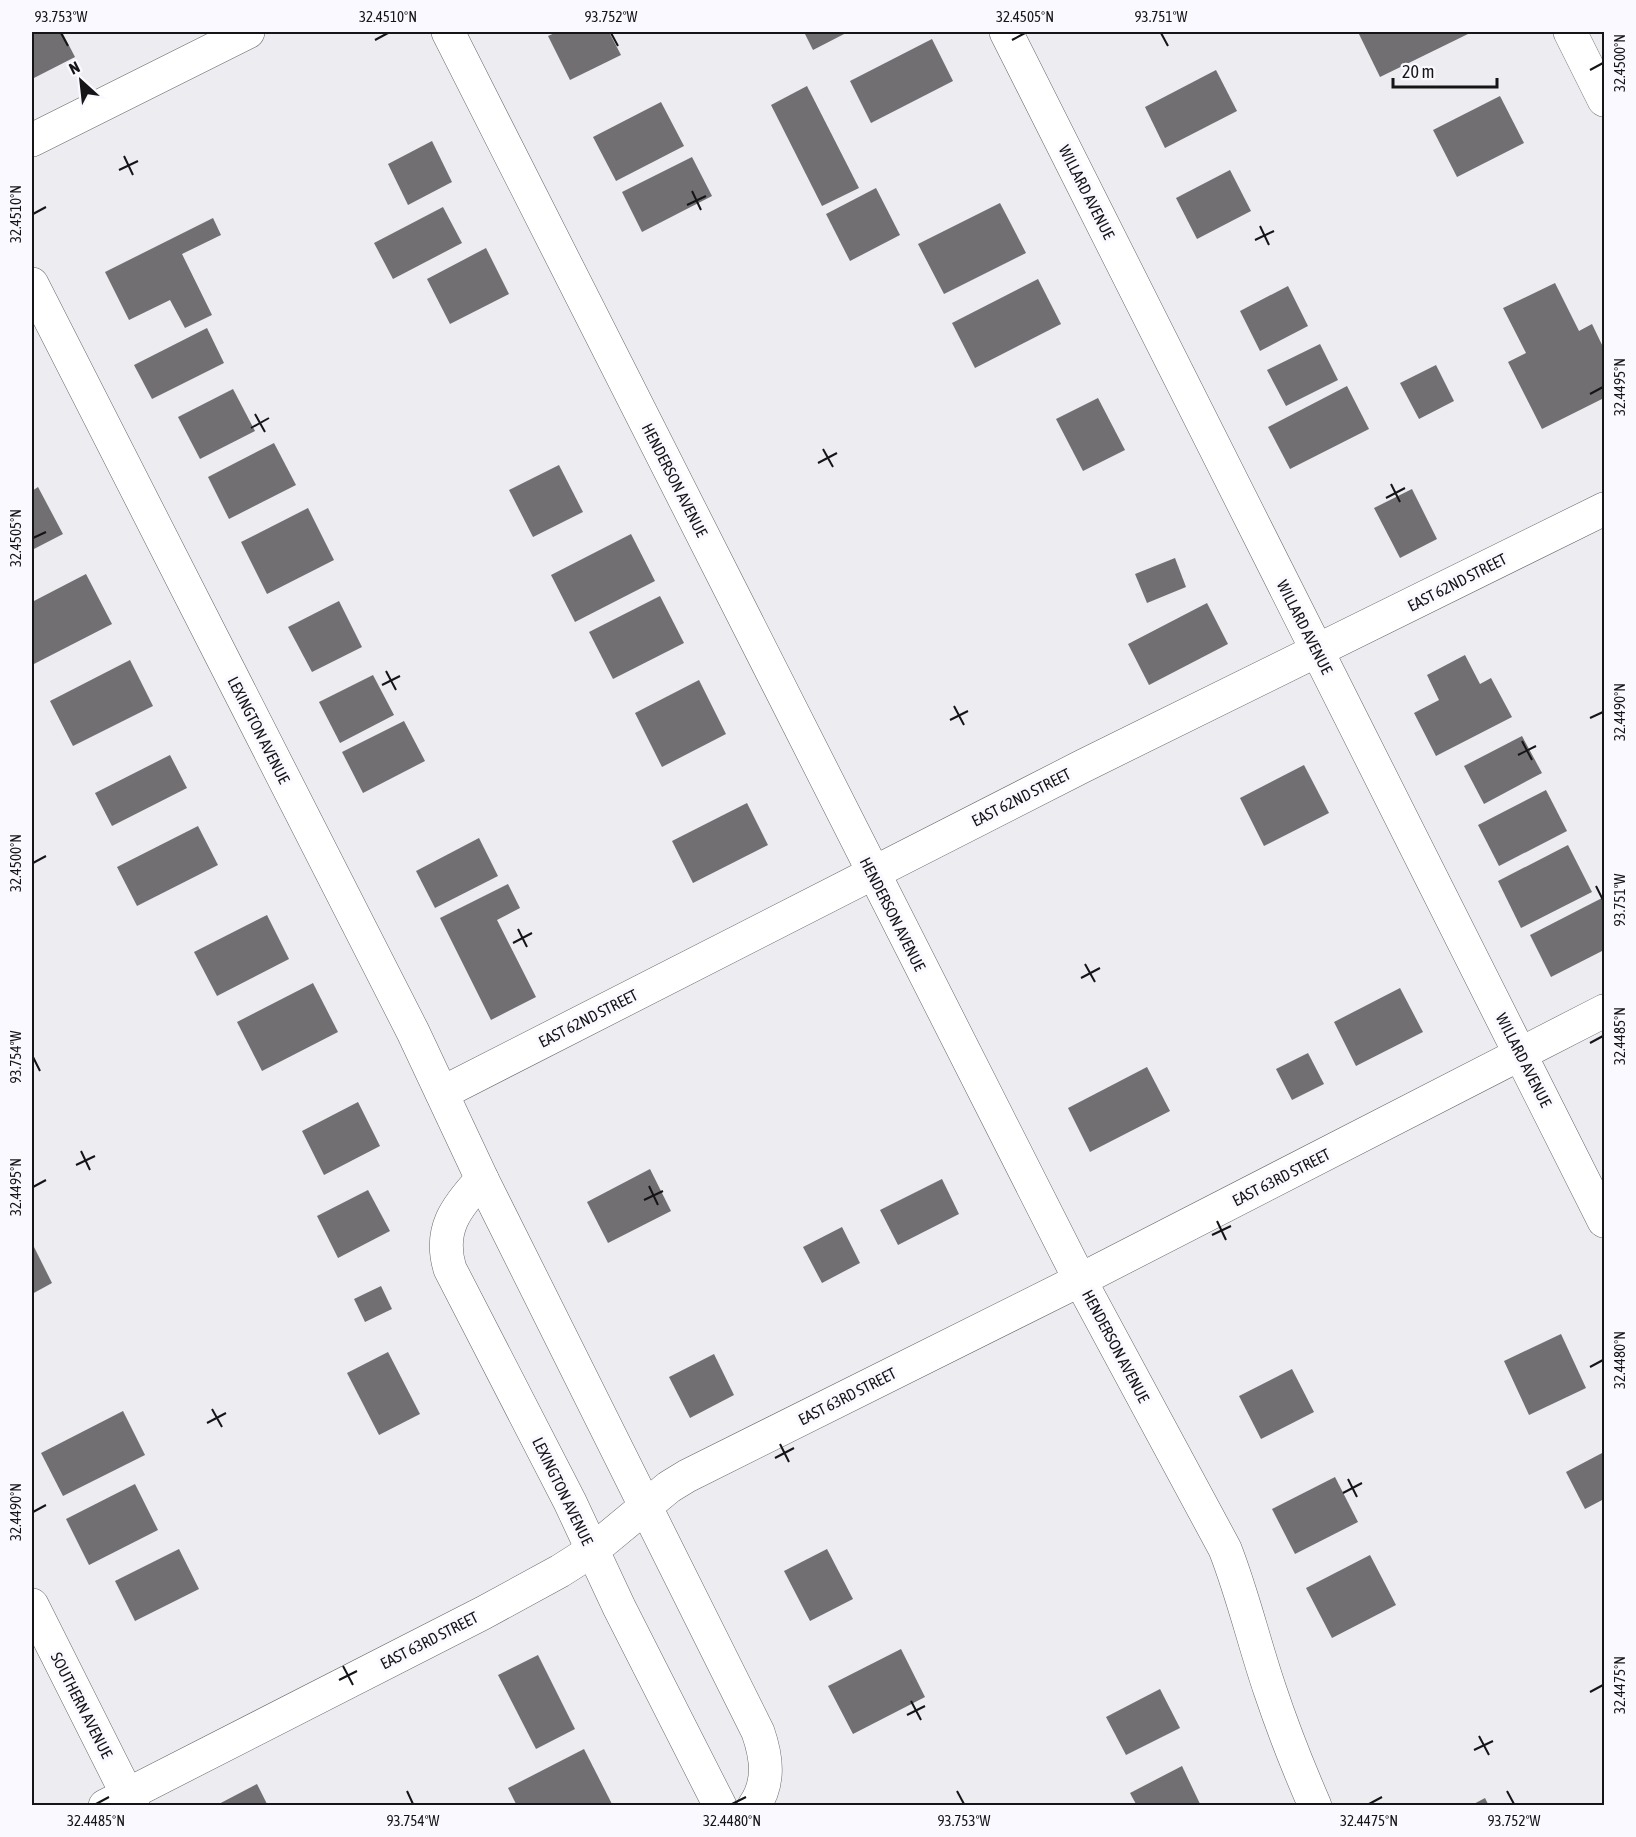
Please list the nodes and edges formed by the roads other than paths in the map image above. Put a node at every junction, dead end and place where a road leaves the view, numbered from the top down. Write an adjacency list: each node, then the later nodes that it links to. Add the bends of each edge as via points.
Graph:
1 (248, 32): 6 (street)
2 (448, 32): 10 (street, HENDERSON AVENUE)
3 (1006, 32): 9 (street, WILLARD AVENUE)
4 (1570, 32): 5 (street)
5 (1605, 100)
6 (32, 140)
7 (32, 284): 13 (street, LEXINGTON AVENUE)
8 (1605, 508): 9 (street, EAST 62ND STREET)
9 (1317, 652): 10 (street, EAST 62ND STREET); 12 (street, WILLARD AVENUE)
10 (872, 873): 13 (street, EAST 62ND STREET); 16 (street, HENDERSON AVENUE)
11 (1605, 1011): 12 (street, EAST 63RD STREET)
12 (1521, 1053): 15 (street, WILLARD AVENUE); 16 (street, EAST 63RD STREET)
13 (442, 1093): 14 (street, LEXINGTON AVENUE)
14 (482, 1179): 17 (street, LEXINGTON AVENUE); 18 (street, LEXINGTON AVENUE, via 465,1197 447,1230 444,1250 450,1269)
15 (1605, 1221)
16 (1080, 1280): 17 (street, EAST 63RD STREET, via 687,1476); 23 (street, HENDERSON AVENUE, via 1225,1549 1243,1594 1292,1756)
17 (644, 1508): 18 (street, EAST 63RD STREET); 22 (street, LEXINGTON AVENUE, via 758,1732 766,1765 765,1781)
18 (593, 1550): 20 (street, EAST 63RD STREET, via 483,1613); 21 (street, LEXINGTON AVENUE)
19 (32, 1605): 20 (street, SOUTHERN AVENUE)
20 (122, 1802)
21 (720, 1806)
22 (754, 1806)
23 (1315, 1806)

